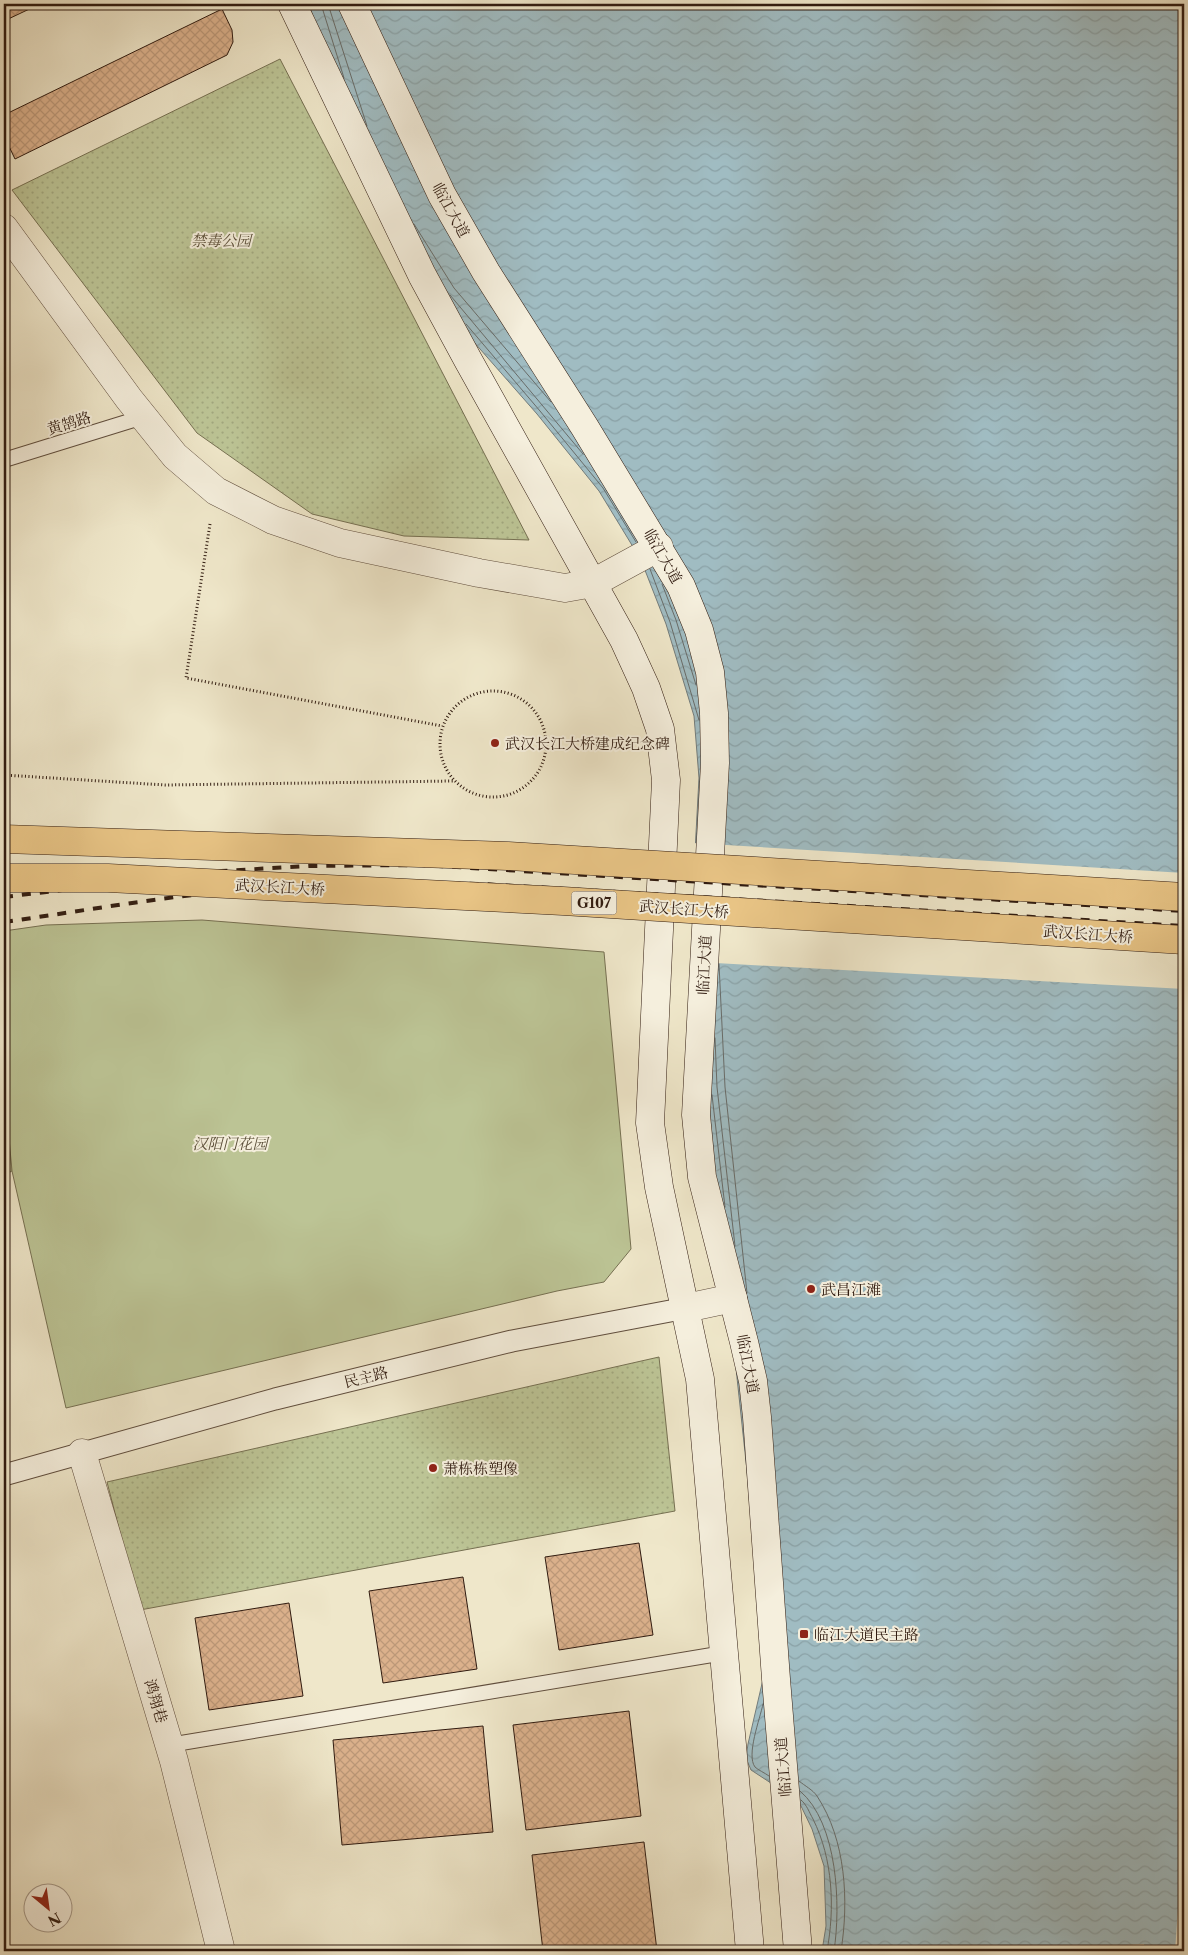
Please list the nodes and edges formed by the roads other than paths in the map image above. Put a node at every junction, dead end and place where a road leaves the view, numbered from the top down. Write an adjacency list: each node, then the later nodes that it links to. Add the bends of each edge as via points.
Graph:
1 (292, 4): 7 (main road, via 422,275)
2 (352, 4): 6 (main road, 临江大道, via 442,195 486,272)
3 (4, 228): 4 (main road)
4 (144, 417): 5 (lane, 黄鹄路); 7 (main road, via 175,456 216,491 273,520 340,543 479,574 565,588)
5 (4, 460)
6 (659, 547): 7 (main road); 12 (main road, 临江大道, via 681,586 699,630 710,672 715,763 696,1115 702,1177)
7 (594, 584): 13 (main road, via 646,688 660,729 666,780 650,1123 659,1187)
8 (4, 839): 10 (highway, bridge, via 508,856)
9 (4, 878): 11 (highway, 武汉长江大桥 / G107, bridge, via 108,878 563,901)
10 (1184, 897)
11 (1184, 940)
12 (733, 1298): 13 (main road, 民主路); 20 (main road, 临江大道, via 753,1381 757,1417)
13 (686, 1308): 14 (street, 民主路, via 512,1341 275,1399); 16 (main road, via 700,1378)
14 (82, 1453): 15 (street, 民主路); 17 (main road, 鸿翔巷)
15 (4, 1475)
16 (724, 1653): 17 (lane); 19 (main road)
17 (169, 1745): 18 (main road, 鸿翔巷)
18 (222, 1951)
19 (750, 1951)
20 (798, 1951)

